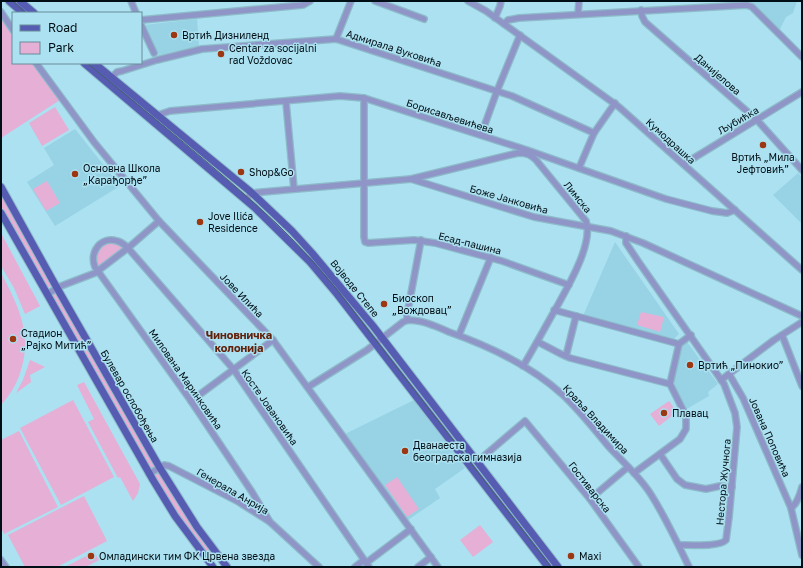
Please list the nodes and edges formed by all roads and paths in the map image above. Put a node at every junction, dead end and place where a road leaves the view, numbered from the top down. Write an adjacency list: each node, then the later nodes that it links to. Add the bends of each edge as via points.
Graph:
1 (8, 1): 13 (main road)
2 (12, 1): 14 (main road)
3 (20, 1): 15 (main road)
4 (131, 1): 16 (street)
5 (310, 1): 20 (street, via 304,5)
6 (351, 1): 25 (street)
7 (375, 1): 19 (street)
8 (468, 1): 18 (street, Кумодрашка)
9 (501, 1): 18 (street)
10 (579, 1): 17 (street)
11 (641, 10): 17 (street); 27 (street, via 750,6); 38 (street, Данијелова, via 645,22)
12 (1, 12): 23 (street)
13 (24, 12)
14 (24, 12)
15 (33, 12)
16 (136, 12)
17 (578, 14): 21 (street, via 510,19)
18 (496, 18): 21 (street, Кумодрашка)
19 (424, 19)
20 (142, 20)
21 (504, 24): 24 (street, Кумодрашка)
22 (142, 27): 26 (street)
23 (12, 28)
24 (520, 36): 32 (street); 36 (street, Кумодрашка)
25 (336, 39): 31 (street, Адмирала Вуковића, via 197,50 117,72); 32 (street, Адмирала Вуковића)
26 (154, 53)
27 (802, 58)
28 (37, 64): 56 (street, Јове Илића, via 94,142)
29 (85, 64): 37 (main road, Војводе Степе)
30 (95, 64): 31 (main road, Војводе Степе)
31 (111, 78): 37 (main road, Војводе Степе)
32 (497, 92): 39 (street, Адмирала Вуковића, via 522,100); 40 (street)
33 (802, 92): 38 (street, Љубићка)
34 (364, 98): 35 (street, Борисављевићева, via 340,96); 40 (street, Борисављевићева); 49 (street)
35 (286, 102): 37 (street, Борисављевићева, via 170,111); 51 (street)
36 (615, 103): 39 (street); 45 (street, Кумодрашка)
37 (154, 117): 52 (main road, Војводе Степе); 53 (main road, Војводе Степе)
38 (757, 120): 45 (street, Љубићка); 47 (street, Данијелова)
39 (594, 133): 46 (street)
40 (481, 135): 41 (street, Борисављевићева)
41 (515, 146): 42 (street); 43 (street, Борисављевићева)
42 (515, 154): 44 (street, via 529,154); 48 (street)
43 (541, 155): 44 (street); 46 (street, Борисављевићева)
44 (536, 160): 57 (street, Лимска, via 586,221)
45 (684, 164): 54 (street, Кумодрашка)
46 (579, 168): 54 (street, Борисављевићева, via 686,205 726,213)
47 (802, 170)
48 (411, 179): 49 (street, Боже Јанковића); 57 (street, Боже Јанковића, via 534,218)
49 (363, 183): 51 (street, Боже Јанковића); 59 (street, Есад-пашина, via 364,240 368,243)
50 (1, 186): 65 (main road, Булевар ослобођења)
51 (294, 189): 52 (street, Боже Јанковића)
52 (252, 193): 53 (street); 75 (main road, Војводе Степе, via 312,253)
53 (246, 199): 78 (main road, Војводе Степе, via 310,262)
54 (735, 210): 62 (street, Кумодрашка)
55 (1, 213): 66 (main road)
56 (159, 221): 60 (street); 76 (street, Јове Илића)
57 (587, 226): 58 (street, Боже Јанковића); 64 (street, Лимска, via 583,251)
58 (626, 236): 69 (street, Боже Јанковића); 73 (street, via 626,243)
59 (421, 240): 61 (street, Есад-пашина); 70 (street)
60 (128, 248): 63 (street); 63 (street, via 116,241 101,244 93,257); 82 (street, Косте Јовановића)
61 (491, 257): 64 (street, Есад-пашина); 72 (street)
62 (802, 270)
63 (98, 271): 65 (street); 89 (street, Милована Маринковића)
64 (569, 285): 67 (street, Лимска)
65 (57, 288): 66 (street); 88 (main road, Булевар ослобођења)
66 (47, 294): 90 (main road)
67 (554, 310): 68 (street); 77 (street, Лимска)
68 (576, 316): 79 (street); 80 (street)
69 (802, 316)
70 (405, 321): 72 (street, Краља Владимира, via 424,323); 75 (street)
71 (802, 322): 74 (street)
72 (459, 335): 81 (street, Краља Владимира)
73 (691, 335): 79 (street); 84 (street)
74 (782, 335): 83 (street); 86 (street)
75 (382, 338): 78 (street); 92 (main road, Војводе Степе)
76 (273, 340): 82 (street); 87 (street, Јове Илића)
77 (538, 342): 80 (street); 81 (street, Лимска)
78 (375, 344): 87 (street); 117 (main road, Војводе Степе)
79 (679, 344): 85 (street)
80 (566, 356): 85 (street)
81 (523, 366): 93 (street, Краља Владимира, via 563,395)
82 (234, 370): 89 (street); 109 (street, Косте Јовановића)
83 (728, 374): 84 (street); 102 (street, Јована Поповића, via 743,398)
84 (722, 380): 97 (street, Нестора Жучнога, via 736,421)
85 (670, 384): 91 (street, via 686,416 686,429 680,440)
86 (802, 386)
87 (308, 387): 104 (street, Јове Илића)
88 (118, 396): 90 (main road); 94 (main road, Булевар ослобођења)
89 (191, 401): 99 (street, Милована Маринковића)
90 (109, 402): 96 (main road)
91 (660, 454): 95 (street); 97 (street, via 677,479 685,485 706,489)
92 (477, 462): 100 (street, Гостиварска, via 525,421); 118 (main road, Војводе Степе)
93 (628, 467): 95 (street, Краља Владимира); 100 (street)
94 (160, 468): 96 (street); 101 (street, Генерала Анрија, via 166,465 178,470); 110 (main road, Булевар ослобођења)
95 (634, 473): 105 (street, Краља Владимира, via 652,496)
96 (149, 474): 112 (main road, via 175,516)
97 (732, 487): 105 (street, Нестора Жучнога, via 725,541 717,544)
98 (802, 487): 102 (street, via 798,501)
99 (256, 499): 101 (street, via 253,505); 103 (street, Милована Маринковића)
100 (590, 499): 119 (street, Гостиварска)
101 (247, 507): 103 (street, Генерала Анрија)
102 (791, 508): 106 (street, Јована Поповића)
103 (270, 522): 113 (street, Генерала Анрија)
104 (411, 529): 107 (street, Јове Илића); 109 (street)
105 (679, 545): 120 (street, Краља Владимира)
106 (802, 555)
107 (431, 557): 115 (street); 116 (street, Јове Илића)
108 (1, 560): 111 (street)
109 (367, 563): 114 (street)
110 (224, 566)
111 (6, 567)
112 (213, 567)
113 (319, 567)
114 (355, 567)
115 (418, 567)
116 (438, 567)
117 (548, 567)
118 (558, 567)
119 (639, 567)
120 (689, 567)

